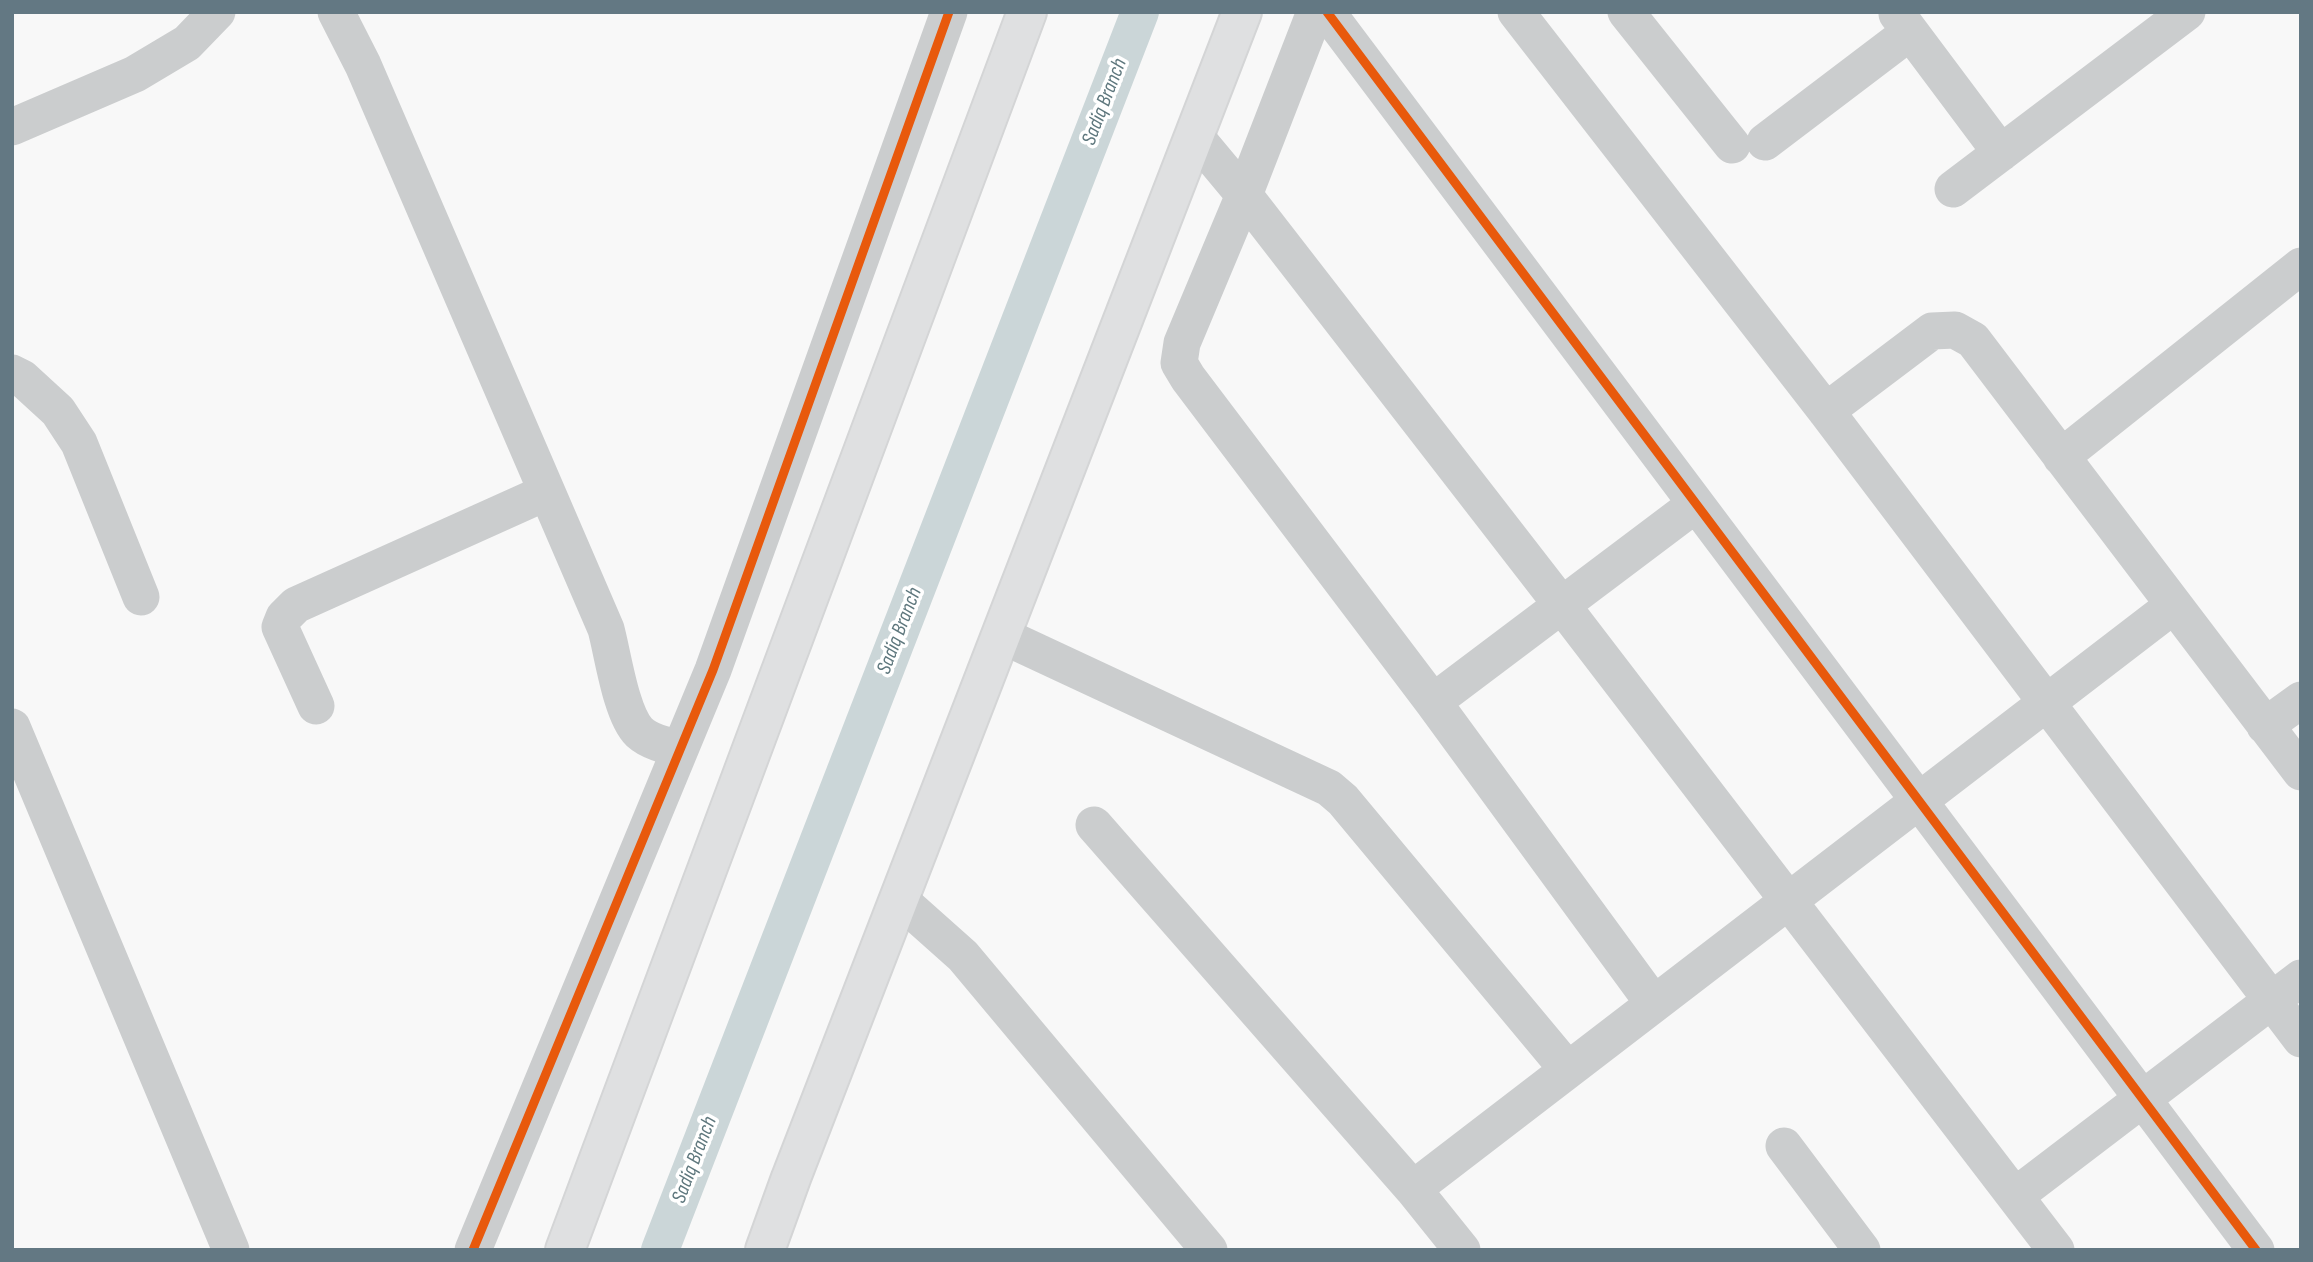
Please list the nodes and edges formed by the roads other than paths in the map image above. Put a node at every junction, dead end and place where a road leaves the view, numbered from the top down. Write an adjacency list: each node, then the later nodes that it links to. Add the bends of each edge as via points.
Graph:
1 (217, 12): 12 (street, via 187,43 135,74)
2 (336, 12): 21 (street)
3 (949, 12): 33 (street, via 713,670)
4 (1027, 12): 50 (main road)
5 (1242, 12): 13 (main road)
6 (1315, 12): 16 (street)
7 (1327, 12): 22 (street)
8 (1516, 12): 19 (street)
9 (1626, 12): 11 (street, via 1748,144)
10 (2188, 12): 14 (street)
11 (1903, 22): 14 (street)
12 (12, 127)
13 (1194, 135): 16 (street); 26 (main road)
14 (2001, 153): 15 (street)
15 (1953, 189)
16 (1244, 195): 24 (street); 28 (street, via 1182,343 1178,363)
17 (2301, 266): 20 (street)
18 (12, 373): 23 (street, via 58,411 79,443)
19 (1826, 411): 20 (street, via 1932,331 1955,330 1973,340); 29 (street)
20 (2061, 457): 25 (street)
21 (547, 492): 30 (street, via 296,605 280,627); 33 (street, via 606,629 625,707 639,732)
22 (1696, 504): 24 (street); 35 (street)
23 (141, 597)
24 (1561, 604): 28 (street); 38 (street)
25 (2174, 605): 29 (street); 31 (street)
26 (1001, 635): 37 (main road); 43 (street, via 1329,789 1343,800)
27 (2301, 700): 31 (street)
28 (1433, 702): 41 (street)
29 (2046, 704): 35 (street); 40 (street)
30 (316, 706)
31 (2266, 726): 34 (street)
32 (12, 727): 48 (street)
33 (679, 748): 49 (street)
34 (2301, 772)
35 (1919, 802): 38 (street); 44 (street)
36 (1094, 825): 46 (street)
37 (899, 899): 51 (main road); 52 (street, via 963,956)
38 (1788, 900): 41 (street); 47 (street)
39 (2301, 978): 40 (street)
40 (2272, 1000): 42 (street); 44 (street)
41 (1654, 1004): 43 (street)
42 (2301, 1039)
43 (1568, 1070): 46 (street)
44 (2143, 1100): 47 (street); 56 (street)
45 (1784, 1146): 54 (street)
46 (1413, 1189): 53 (street)
47 (2015, 1196): 55 (street)
48 (231, 1250)
49 (473, 1250)
50 (565, 1250)
51 (765, 1250)
52 (1209, 1250)
53 (1462, 1250)
54 (1862, 1250)
55 (2056, 1250)
56 (2256, 1250)

